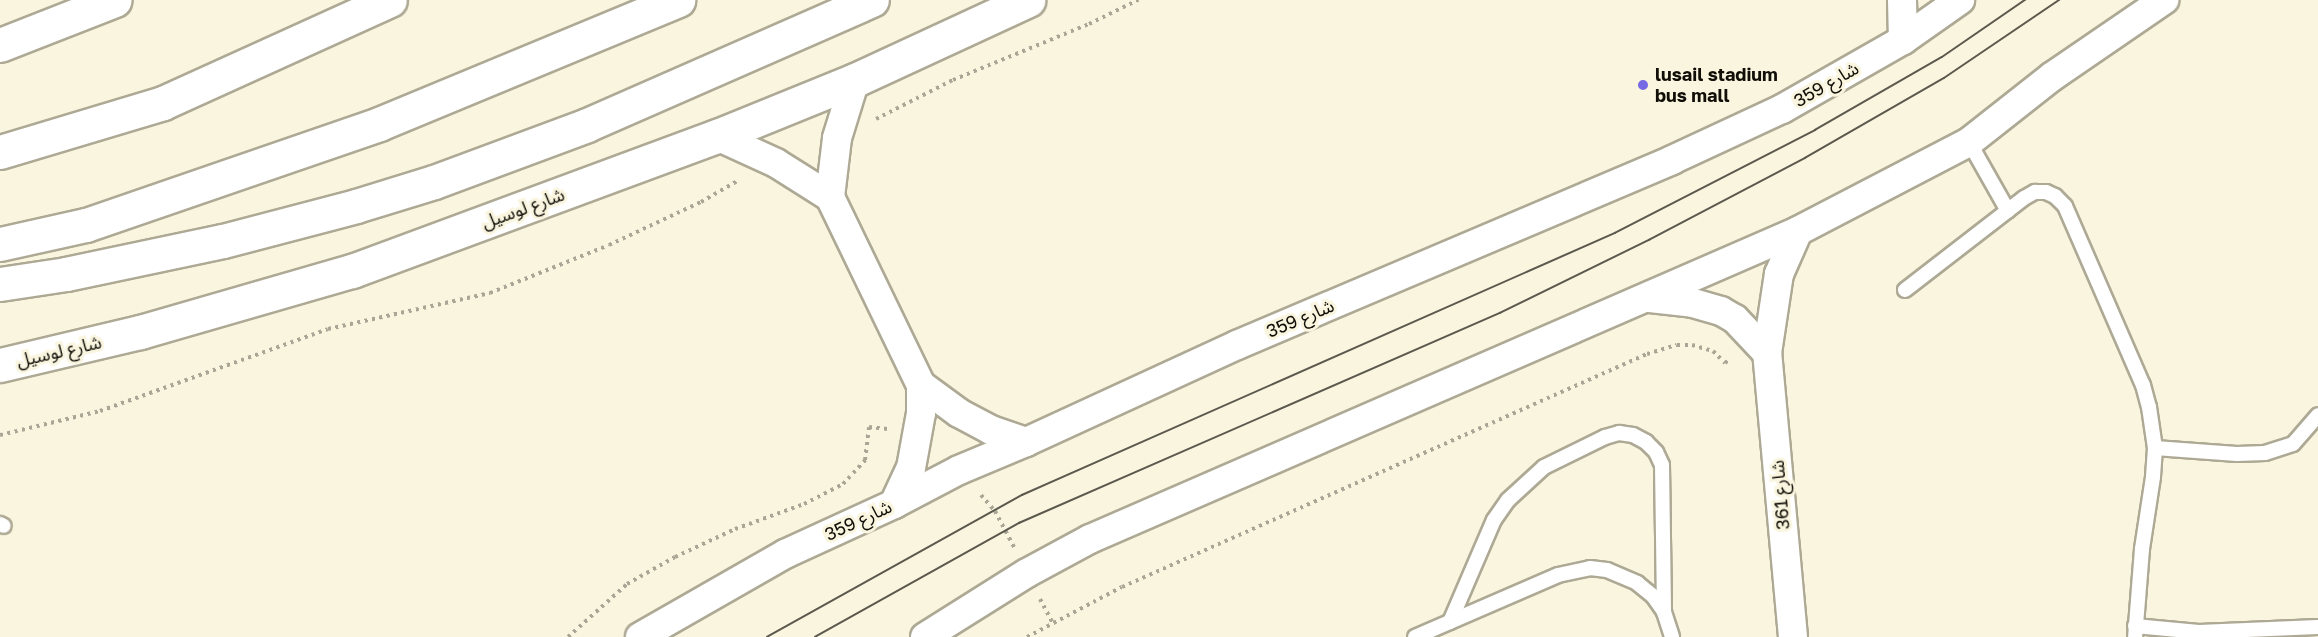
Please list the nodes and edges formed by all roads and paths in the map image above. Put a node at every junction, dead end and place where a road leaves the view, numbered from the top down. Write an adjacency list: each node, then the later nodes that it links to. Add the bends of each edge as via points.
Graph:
1 (115, 0): 12 (main road)
2 (340, 0): 14 (main road, via 260,40)
3 (390, 0): 14 (main road)
4 (678, 0): 23 (main road, via 379,124 86,225)
5 (872, 0): 24 (main road, via 587,125 434,182 223,241)
6 (1028, 0): 13 (main road, شارع لوسيل)
7 (1138, 0): 15 (path, via 953,80)
8 (1902, 0): 11 (street)
9 (1960, 0): 11 (street, شارع 359)
10 (2164, 0): 17 (street, via 2053,76)
11 (1904, 40): 34 (street, شارع 359, via 1782,109 1682,155 1237,345)
12 (0, 45)
13 (855, 80): 16 (main road, شارع لوسيل); 20 (street, via 837,138)
14 (163, 103): 18 (main road)
15 (869, 123)
16 (717, 136): 20 (street, via 776,163); 29 (main road, شارع لوسيل, via 352,271 140,332)
17 (1969, 142): 21 (lane); 22 (street)
18 (0, 152)
19 (748, 177): 33 (path, via 609,245 490,293 328,329 100,411)
20 (830, 197): 30 (street)
21 (2008, 211): 25 (lane); 35 (lane, via 2035,192 2055,196 2065,206 2143,386)
22 (1798, 231): 26 (street); 27 (street, شارع 361, via 1779,274)
23 (0, 244)
24 (0, 284)
25 (1905, 290)
26 (1646, 298): 27 (street, via 1693,303 1721,311 1735,319); 38 (street, via 1208,486 1090,539)
27 (1767, 353): 50 (street, شارع 361)
28 (1725, 363): 40 (path, via 1713,351 1692,345 1647,354 1122,587)
29 (0, 365)
30 (921, 385): 32 (street); 34 (street, via 959,413)
31 (2318, 415): 35 (lane, via 2293,444 2265,453)
32 (918, 433): 37 (street, via 911,468); 44 (path, via 869,427 865,460 843,484 675,557 627,584)
33 (0, 435)
34 (1026, 442): 36 (street, شارع 359)
35 (2155, 448): 43 (lane)
36 (959, 470): 37 (street, شارع 359); 38 (path, via 995,511)
37 (894, 504): 45 (street, شارع 359, via 785,554)
38 (1027, 573): 40 (path); 46 (street)
39 (1664, 612): 41 (lane, via 1638,583 1607,570 1590,568 1558,575); 41 (lane, via 1662,465 1646,442 1633,435 1619,434 1544,467 1508,500 1494,520); 49 (lane)
40 (1052, 622): 47 (path)
41 (1450, 622): 48 (lane)
42 (2318, 627): 43 (lane)
43 (2135, 632)
44 (568, 637)
45 (640, 637)
46 (925, 637)
47 (1027, 637)
48 (1414, 637)
49 (1672, 637)
50 (1793, 637)

